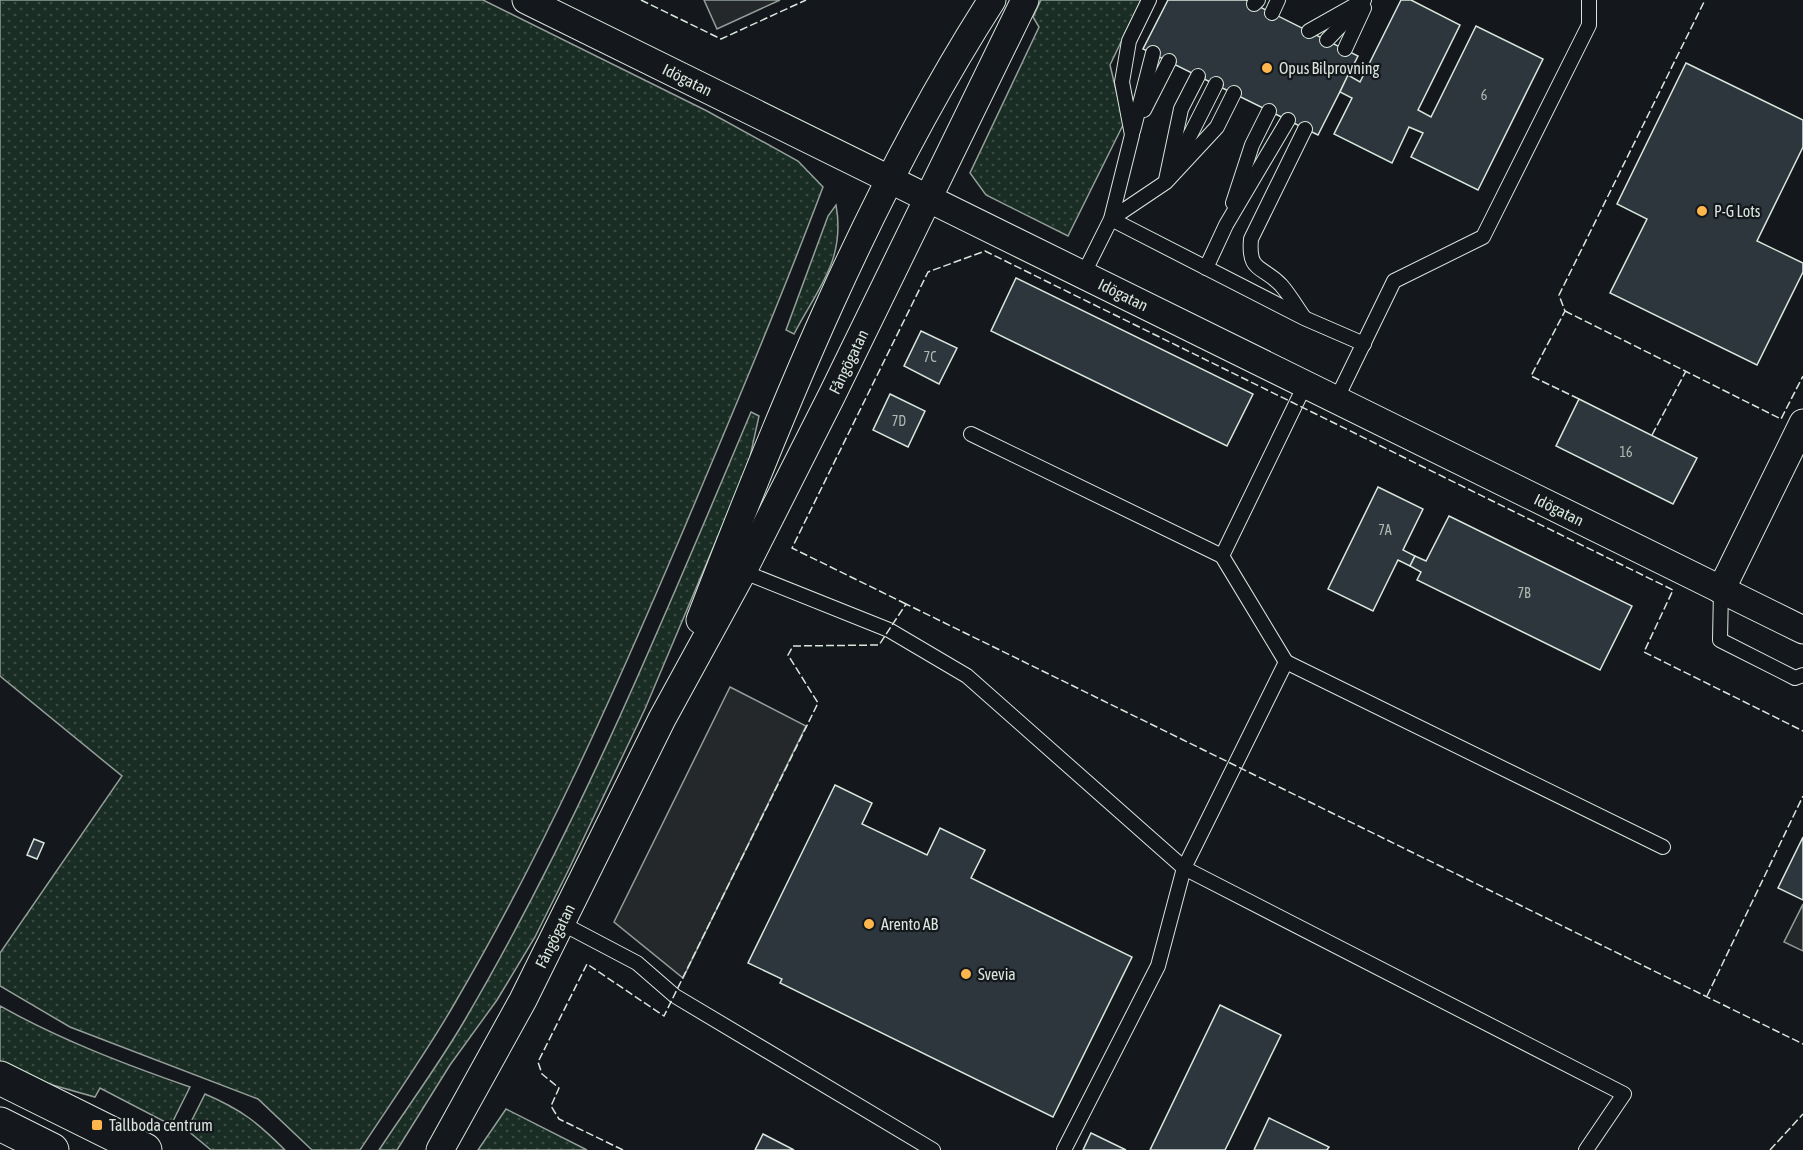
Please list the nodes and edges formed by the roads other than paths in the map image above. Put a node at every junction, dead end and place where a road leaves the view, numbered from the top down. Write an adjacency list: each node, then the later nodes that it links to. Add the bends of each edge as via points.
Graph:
1 (992, 0): 19 (street, Fångögatan, via 930,103)
2 (1025, 0): 21 (street, Fångögatan)
3 (1149, 0): 18 (lane, via 1129,41 1122,82)
4 (1366, 0): 7 (lane); 8 (lane); 9 (lane)
5 (1589, 0): 27 (lane, via 1589,26 1483,237 1394,281)
6 (540, 3): 19 (street, Idögatan)
7 (1309, 31)
8 (1327, 40)
9 (1345, 49)
10 (1153, 53): 18 (lane)
11 (1169, 61): 18 (lane)
12 (1198, 76): 20 (lane, via 1181,109)
13 (1216, 84): 20 (lane)
14 (1234, 93): 20 (lane, via 1217,127)
15 (1269, 111): 23 (lane, via 1252,145)
16 (1287, 120): 23 (lane)
17 (1305, 129): 26 (lane, via 1251,238 1250,256 1256,268 1280,284)
18 (1132, 135): 22 (lane)
19 (890, 181): 21 (street, Idögatan); 33 (street, Fångögatan, via 814,340)
20 (1166, 182): 22 (lane)
21 (927, 200): 25 (street, Idögatan); 33 (street, Fångögatan)
22 (1111, 219): 24 (lane); 25 (lane)
23 (1226, 225): 24 (lane)
24 (1206, 268): 26 (lane)
25 (1083, 275): 28 (street, Idögatan)
26 (1304, 318): 27 (lane)
27 (1364, 344): 29 (lane)
28 (1305, 385): 29 (street, Idögatan); 32 (lane)
29 (1336, 400): 34 (street, Idögatan)
30 (1803, 423): 34 (street)
31 (971, 434): 32 (lane)
32 (1222, 556): 36 (lane)
33 (733, 567): 39 (lane, via 889,630 967,676); 40 (street, Fångögatan)
34 (1721, 590): 35 (street, Idögatan); 37 (lane, via 1720,640 1795,678)
35 (1803, 630)
36 (1286, 662): 38 (lane); 39 (lane)
37 (1803, 675)
38 (1663, 847)
39 (1184, 868): 47 (lane, via 1158,966); 48 (lane, via 1624,1094)
40 (562, 924): 45 (street, Fångögatan); 46 (lane, via 637,963 675,996)
41 (0, 1078): 44 (main road)
42 (0, 1124): 43 (main road)
43 (52, 1150)
44 (145, 1150)
45 (440, 1150)
46 (933, 1150)
47 (1064, 1150)
48 (1586, 1150)

